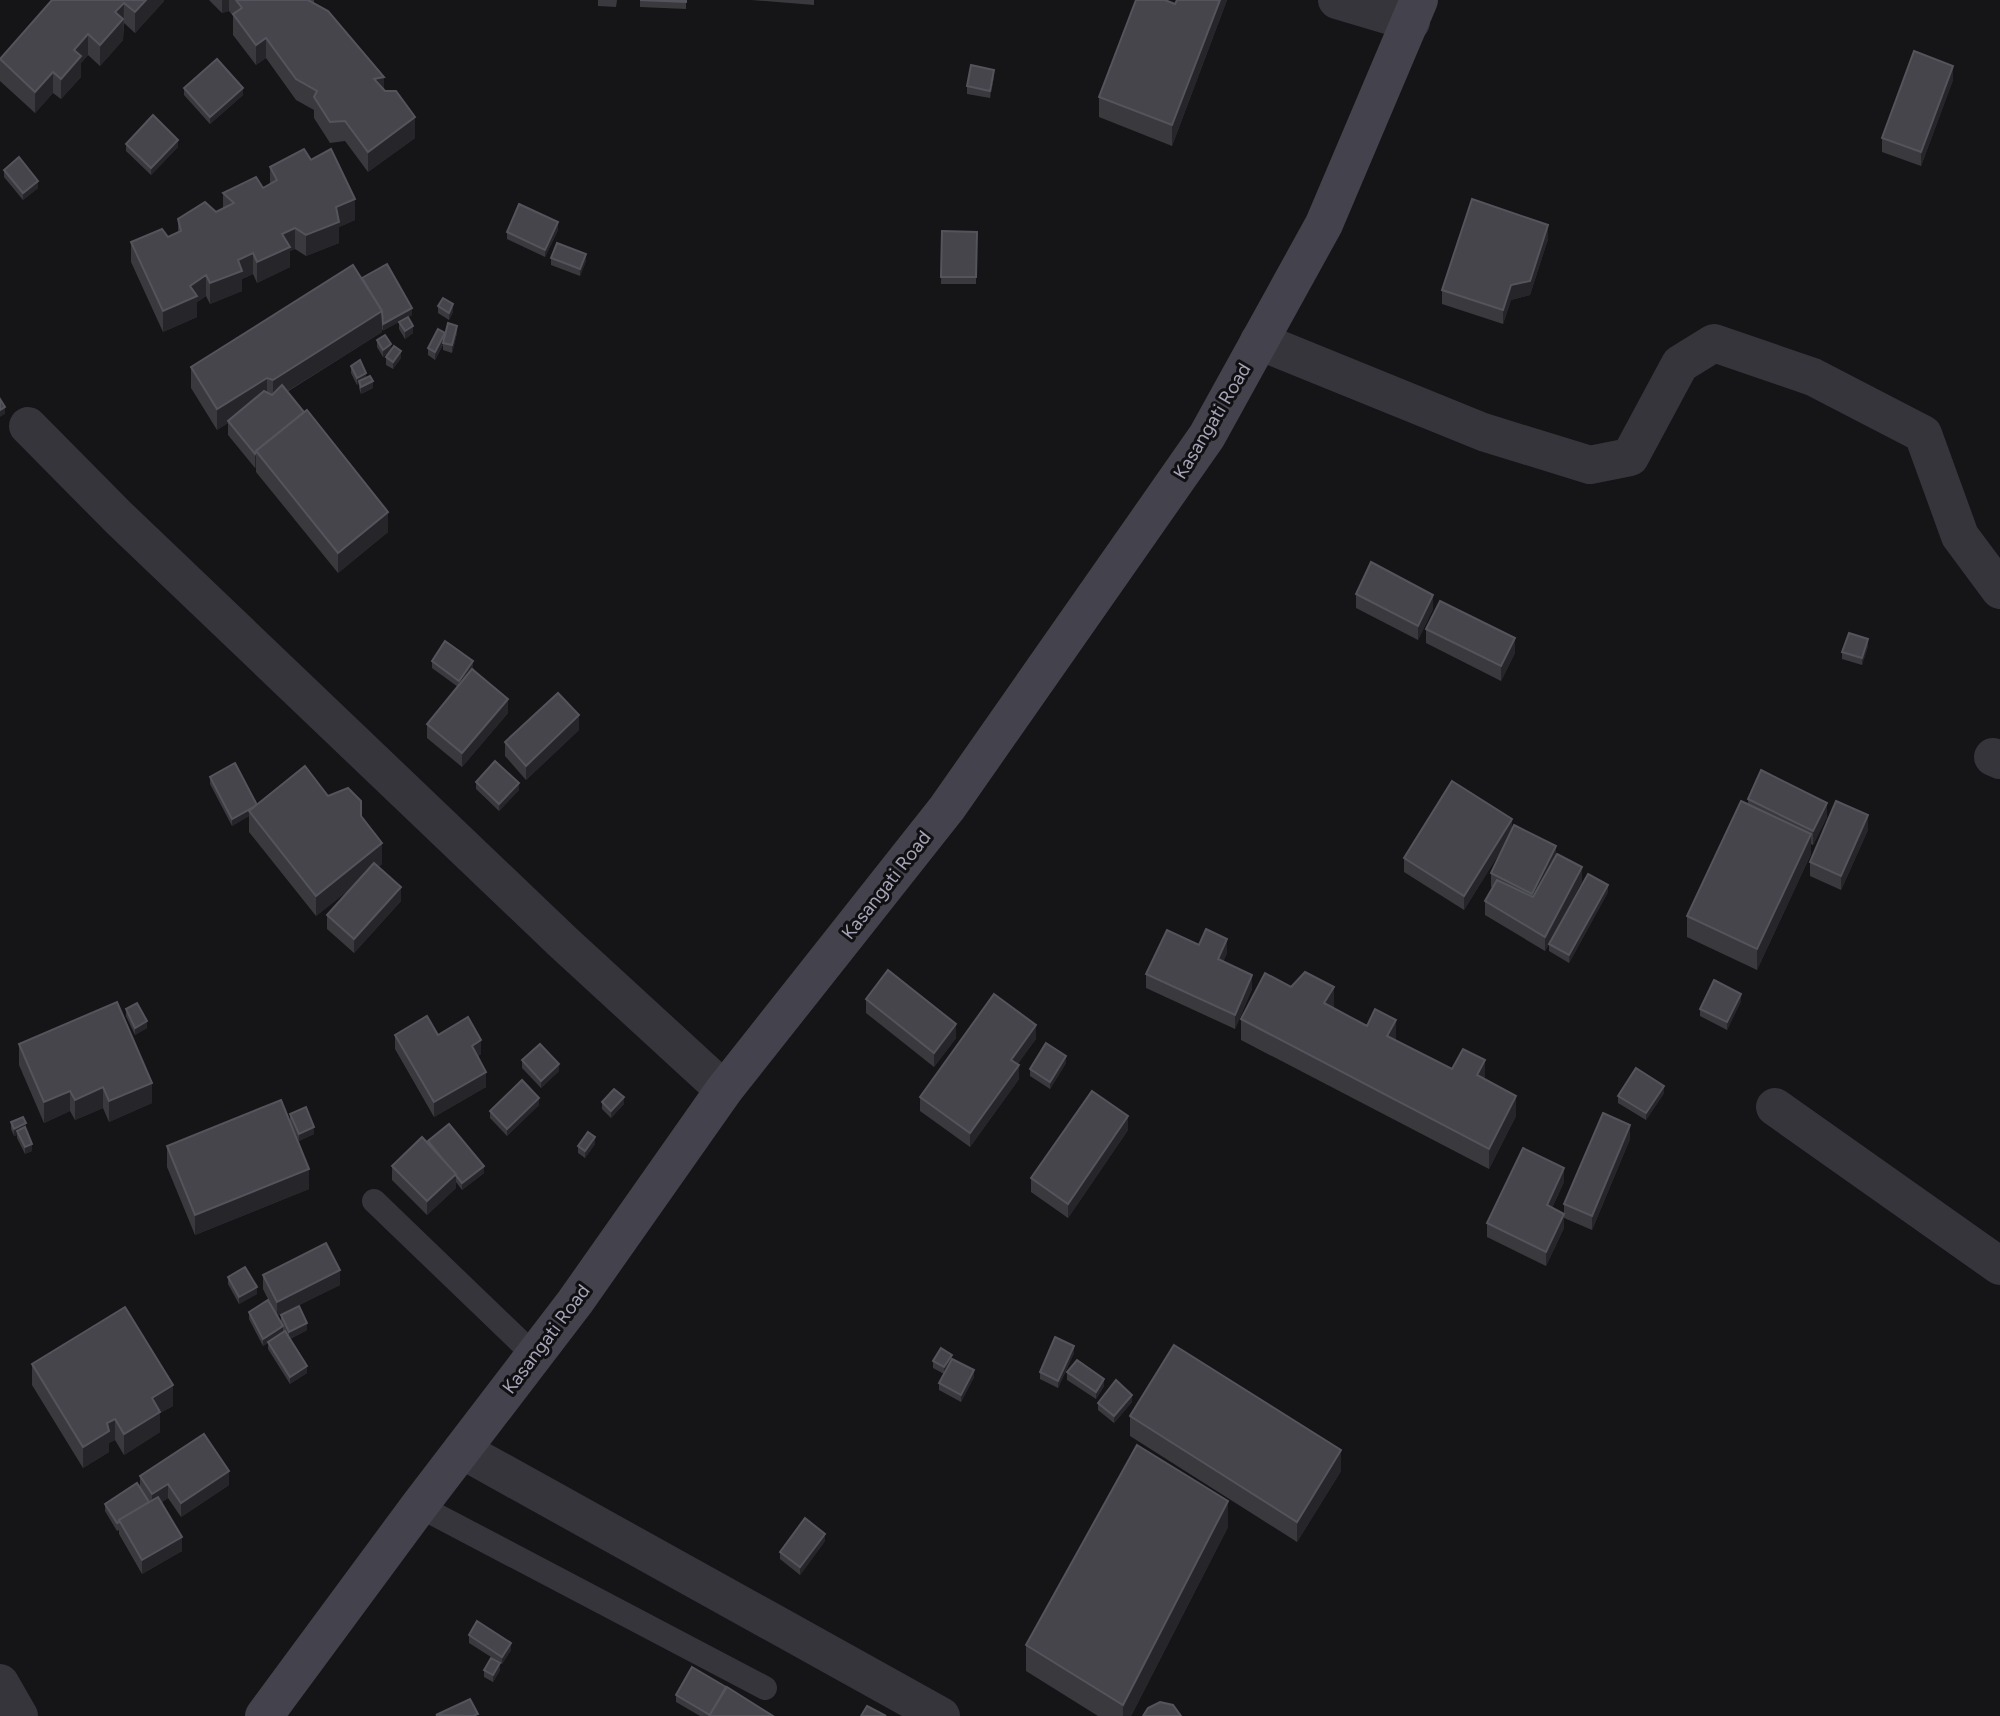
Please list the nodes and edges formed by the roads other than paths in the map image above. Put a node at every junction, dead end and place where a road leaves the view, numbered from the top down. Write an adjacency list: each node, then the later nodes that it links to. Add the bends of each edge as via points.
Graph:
1 (1337, 0): 2 (street)
2 (1415, 11): 3 (street, Kasangati Road, via 1324,225)
3 (1259, 341): 5 (street, via 1483,432 1590,466 1630,457 1680,364 1714,343 1813,377 1923,434 1959,536); 6 (street, Kasangati Road, via 1207,436 947,808)
4 (28, 426): 6 (street, via 564,943)
5 (2000, 590)
6 (724, 1090): 10 (street, Kasangati Road)
7 (1775, 1107): 9 (street)
8 (374, 1201): 10 (lane)
9 (2000, 1266)
10 (534, 1355): 11 (street, Kasangati Road)
11 (461, 1450): 12 (street, Kasangati Road); 17 (street)
12 (419, 1506): 14 (lane); 16 (street, Kasangati Road)
13 (0, 1683): 15 (street)
14 (765, 1688)
15 (19, 1716)
16 (264, 1716)
17 (941, 1716)

